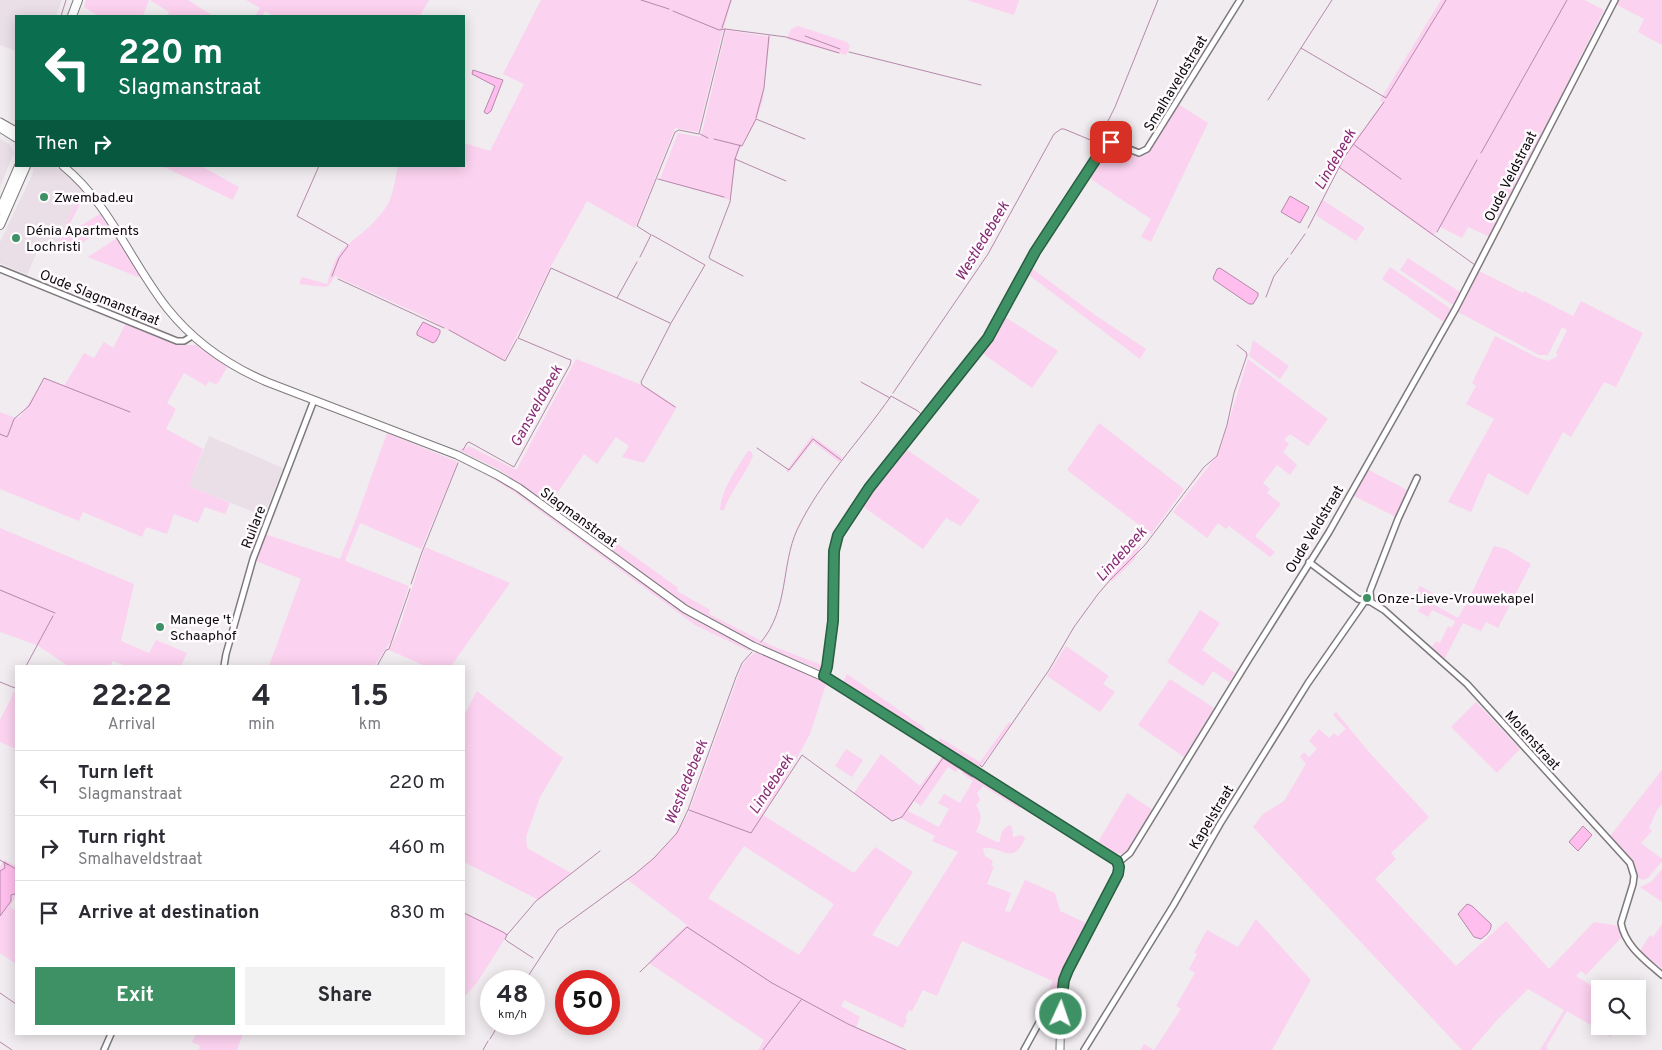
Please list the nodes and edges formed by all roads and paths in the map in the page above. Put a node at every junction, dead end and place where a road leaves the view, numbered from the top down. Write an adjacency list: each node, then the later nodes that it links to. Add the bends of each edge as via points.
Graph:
1 (80, 0): 4 (main road); 5 (main road)
2 (1240, 0): 22 (street, Smalhaveldstraat, via 1147,150 1139,153 1111,142 1103,148 1035,252 988,338 874,481 838,535 834,551 833,621)
3 (1615, 0): 19 (street, Oude Veldstraat, via 1456,308)
4 (72, 15)
5 (76, 15)
6 (0, 122): 8 (main road)
7 (0, 128): 9 (main road)
8 (15, 130)
9 (15, 137)
10 (19, 167): 13 (main road)
11 (26, 167): 14 (main road)
12 (64, 167): 16 (main road, Slagmanstraat, via 98,203 166,307)
13 (0, 210)
14 (0, 226)
15 (0, 268): 16 (street, Oude Slagmanstraat, via 177,341)
16 (192, 336): 17 (main road, Slagmanstraat, via 241,370)
17 (314, 400): 21 (street, Ruilare, via 253,559); 22 (main road, Slagmanstraat, via 457,455 498,475 685,609 753,646)
18 (1417, 478): 20 (street, Kapelstraat, via 1398,519)
19 (1309, 562): 20 (street, Molenstraat, via 1358,599); 23 (street, Oude Veldstraat, via 1130,853)
20 (1368, 602): 24 (street, Molenstraat, via 1384,610 1467,684 1630,863 1634,876 1621,923 1622,931 1635,950); 30 (street, Kapelstraat, via 1308,683)
21 (224, 665)
22 (824, 676): 23 (main road, Slagmanstraat)
23 (1118, 863): 25 (main road, Oude Veldstraat, via 1118,874 1064,980)
24 (1662, 974)
25 (1061, 1014): 28 (street, via 1041,1019); 29 (main road, Oude Veldstraat)
26 (111, 1035): 27 (street)
27 (104, 1050)
28 (1024, 1050)
29 (1060, 1050)
30 (1084, 1050)

